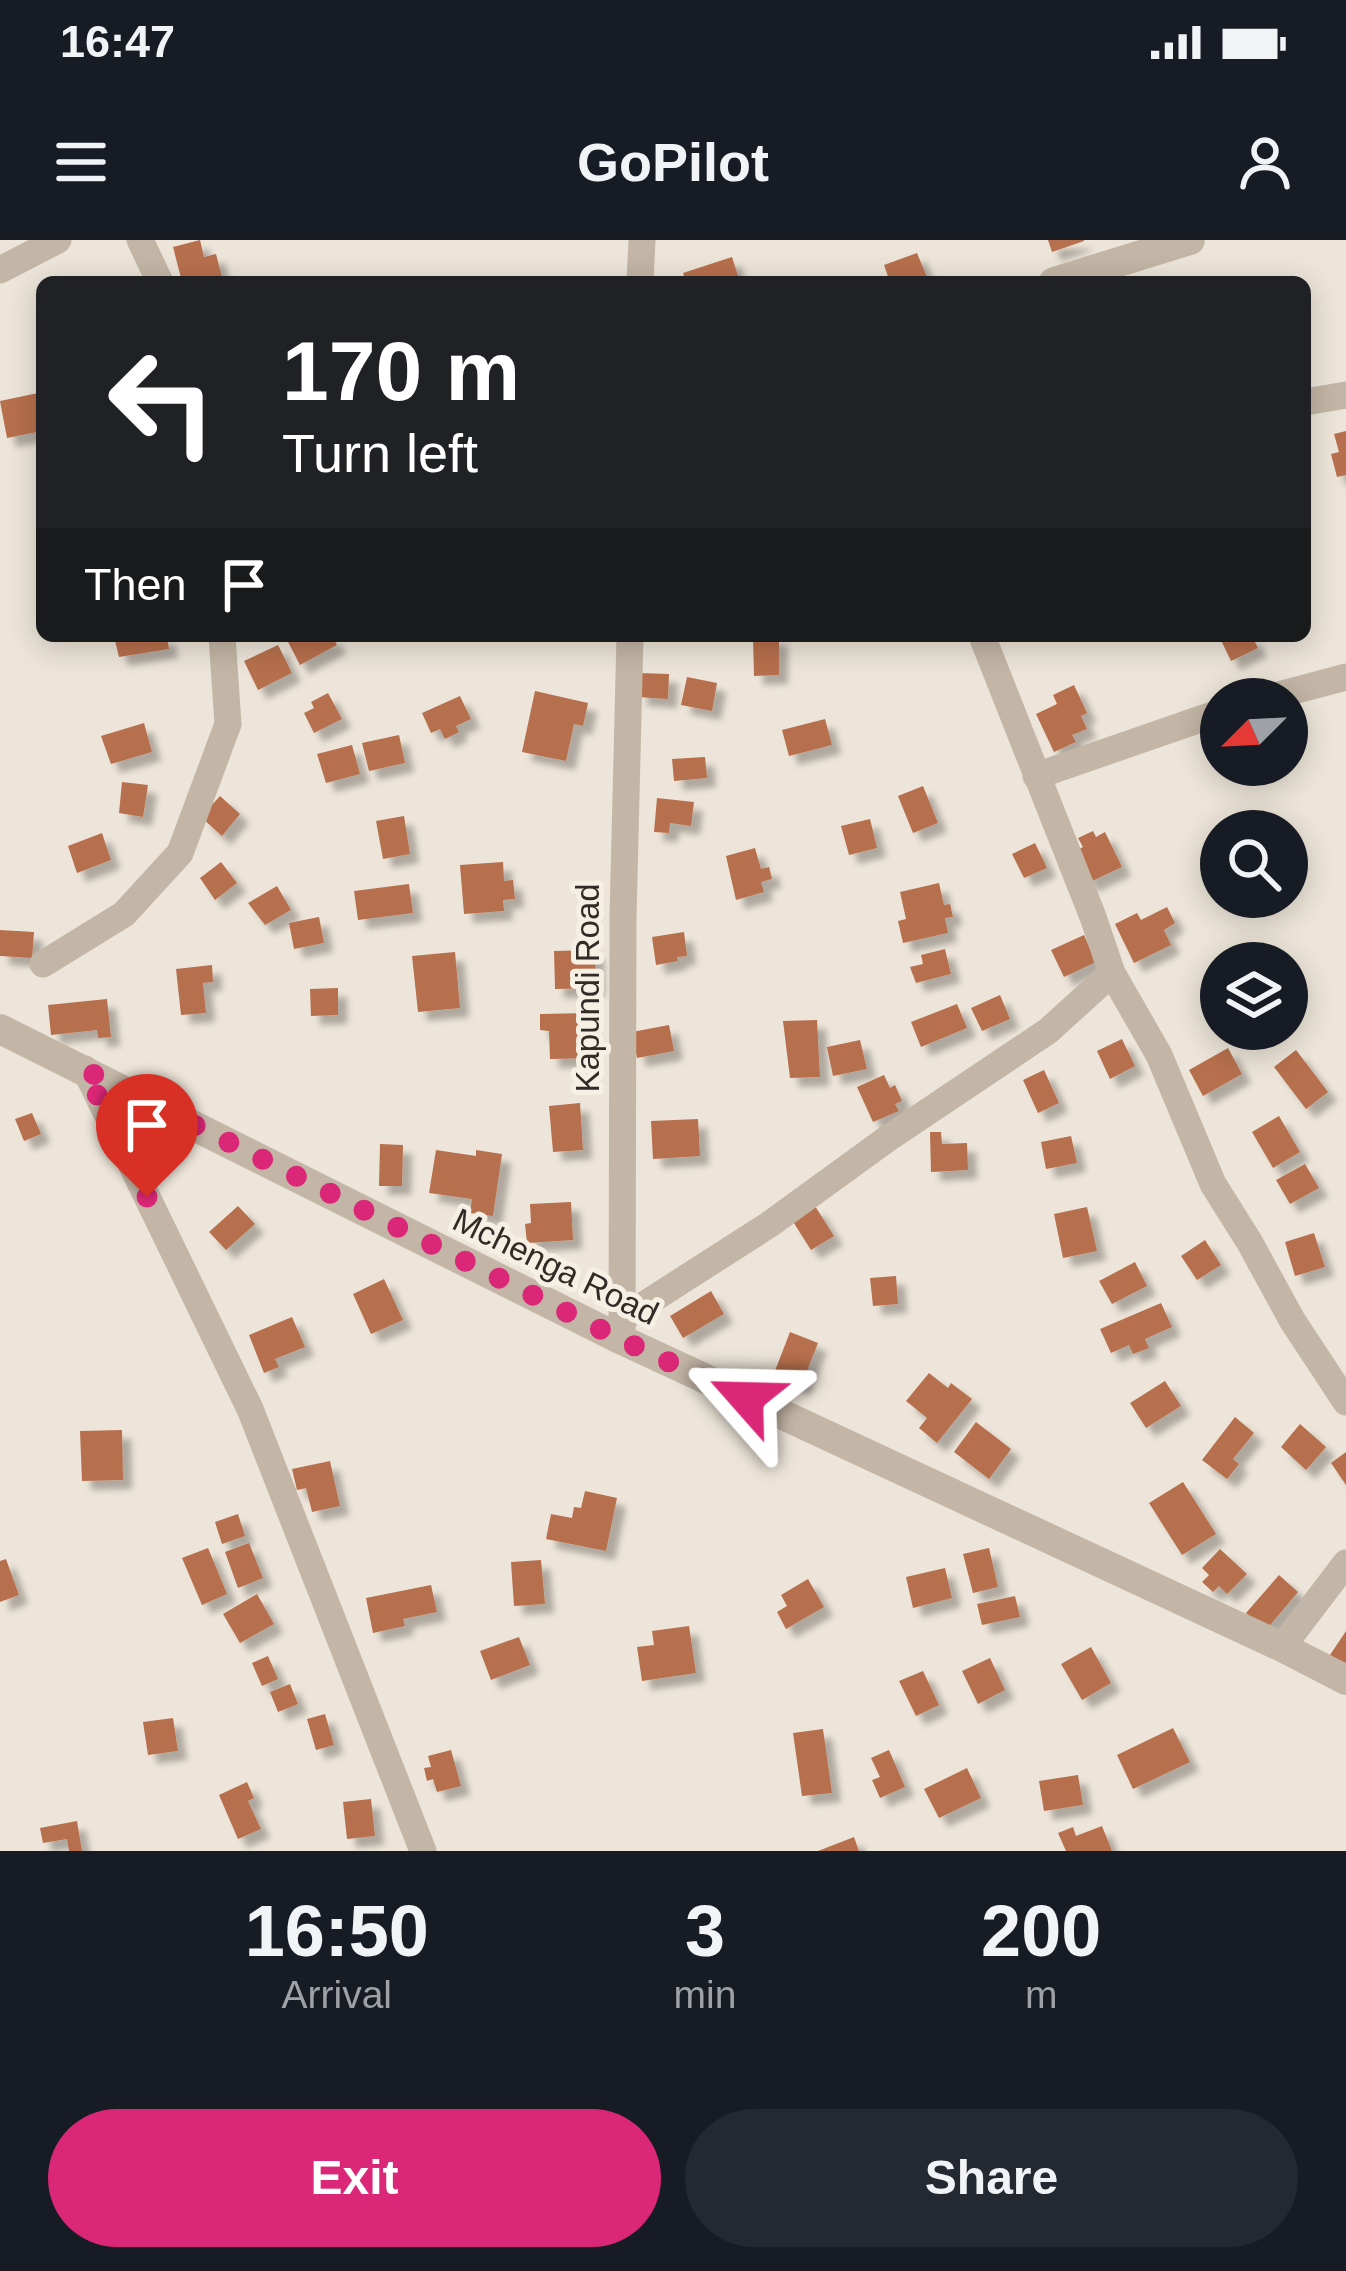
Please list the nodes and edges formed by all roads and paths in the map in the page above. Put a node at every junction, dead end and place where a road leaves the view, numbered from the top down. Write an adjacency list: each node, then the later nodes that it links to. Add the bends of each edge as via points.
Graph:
1 (58, 240): 5 (street)
2 (140, 240): 6 (street)
3 (642, 240): 7 (street)
4 (1190, 240): 8 (street)
5 (0, 270)
6 (157, 276)
7 (640, 276)
8 (1073, 276)
9 (1346, 395): 10 (street)
10 (1311, 401)
11 (222, 642): 18 (street, via 228,724 180,853 124,914)
12 (630, 642): 22 (street, Kapundi Road)
13 (984, 642): 17 (street)
14 (1346, 676): 15 (street)
15 (1308, 687)
16 (1200, 719): 17 (street)
17 (1036, 776): 19 (street)
18 (43, 964)
19 (1112, 973): 22 (street, via 1048,1031); 23 (street, via 1160,1054 1214,1184)
20 (0, 1029): 21 (street, Mchenga Road)
21 (85, 1070): 22 (street, Mchenga Road); 27 (street, via 250,1409)
22 (622, 1329): 25 (street, Mchenga Road)
23 (1346, 1402)
24 (1346, 1563): 25 (street)
25 (1282, 1647): 26 (street, Mchenga Road)
26 (1346, 1680)
27 (423, 1851)

